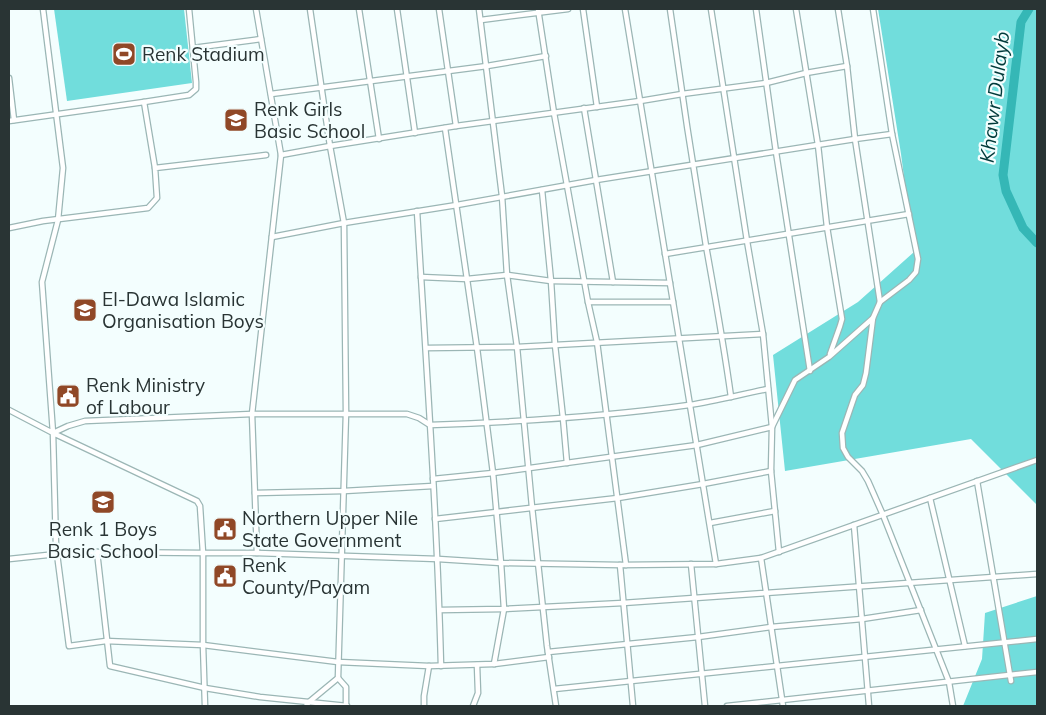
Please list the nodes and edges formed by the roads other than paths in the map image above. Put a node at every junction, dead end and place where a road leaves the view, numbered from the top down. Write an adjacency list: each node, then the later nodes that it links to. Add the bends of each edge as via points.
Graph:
1 (43, 9): 40 (street)
2 (189, 9): 21 (street)
3 (256, 9): 20 (street)
4 (310, 9): 31 (street)
5 (359, 9): 29 (street)
6 (397, 9): 27 (street)
7 (439, 9): 25 (street)
8 (479, 9): 19 (street)
9 (568, 9): 18 (street)
10 (583, 9): 37 (street)
11 (625, 9): 35 (street)
12 (670, 9): 34 (street)
13 (711, 9): 32 (street)
14 (756, 9): 30 (street)
15 (796, 9): 26 (street)
16 (838, 9): 24 (street)
17 (873, 9): 46 (street)
18 (539, 11): 19 (street); 22 (street)
19 (481, 20): 23 (street)
20 (261, 39): 21 (street); 33 (street)
21 (193, 48): 36 (street, via 196,89 189,95)
22 (546, 56): 23 (street); 39 (street)
23 (487, 66): 25 (street); 42 (street)
24 (847, 66): 26 (street); 48 (street)
25 (448, 70): 27 (street); 43 (street)
26 (806, 73): 30 (street); 49 (street)
27 (407, 76): 29 (street); 45 (street)
28 (9, 78): 41 (street)
29 (370, 81): 31 (street); 47 (street)
30 (766, 83): 32 (street); 51 (street)
31 (321, 87): 33 (street); 50 (street)
32 (723, 89): 34 (street); 54 (street)
33 (271, 94): 52 (street)
34 (682, 94): 35 (street); 55 (street)
35 (640, 101): 37 (street); 57 (street)
36 (144, 102): 40 (street); 56 (street)
37 (597, 107): 38 (street)
38 (584, 108): 39 (street); 58 (street)
39 (554, 113): 42 (street); 59 (street)
40 (56, 114): 41 (street); 65 (street, via 63,168)
41 (11, 120)
42 (494, 122): 43 (street); 61 (street)
43 (456, 126): 44 (street)
44 (445, 128): 45 (street); 62 (street)
45 (415, 133): 47 (street)
46 (892, 134): 48 (street); 64 (street)
47 (379, 139): 50 (street)
48 (855, 139): 49 (street); 66 (street)
49 (818, 145): 51 (street); 68 (street)
50 (330, 146): 52 (street); 67 (street)
51 (776, 152): 54 (street); 70 (street)
52 (282, 154): 71 (street)
53 (266, 155): 56 (street)
54 (734, 158): 55 (street); 72 (street)
55 (693, 164): 57 (street); 73 (street)
56 (155, 168): 65 (street, via 157,198 148,208)
57 (652, 171): 58 (street); 74 (street)
58 (596, 180): 59 (street); 80 (street)
59 (568, 186): 60 (street); 79 (street)
60 (542, 190): 61 (street); 78 (street)
61 (502, 196): 62 (street); 75 (street)
62 (457, 205): 63 (street); 77 (street)
63 (416, 211): 67 (street); 76 (street)
64 (908, 214): 66 (street); 84 (street, via 918,259 916,272)
65 (58, 220): 69 (street); 108 (street, via 42,282)
66 (867, 220): 68 (street); 84 (street)
67 (344, 223): 71 (street); 100 (street)
68 (827, 227): 70 (street); 94 (street, via 842,319)
69 (9, 228)
70 (788, 233): 72 (street); 95 (street)
71 (272, 237): 101 (street)
72 (747, 240): 73 (street); 86 (street)
73 (706, 247): 74 (street); 87 (street)
74 (666, 254): 81 (street)
75 (507, 275): 77 (street); 78 (street); 91 (street)
76 (420, 277): 77 (street); 92 (street)
77 (467, 279): 93 (street)
78 (551, 281): 79 (street); 90 (street)
79 (585, 282): 80 (street); 82 (street)
80 (613, 282): 81 (street)
81 (670, 283): 83 (street)
82 (588, 302): 83 (street); 89 (street)
83 (673, 302): 88 (street)
84 (880, 302): 85 (street)
85 (873, 318): 94 (street); 127 (street, via 863,384 855,395 842,433 843,448 868,481)
86 (763, 334): 87 (street); 96 (street)
87 (722, 336): 88 (street); 97 (street)
88 (680, 338): 89 (street); 98 (street)
89 (597, 342): 90 (street); 102 (street)
90 (555, 345): 91 (street); 103 (street)
91 (517, 347): 93 (street); 104 (street)
92 (426, 348): 93 (street); 106 (street)
93 (477, 348): 105 (street)
94 (829, 357): 95 (street)
95 (810, 371): 107 (street, via 795,380)
96 (768, 389): 97 (street); 107 (street)
97 (731, 396): 98 (street)
98 (691, 404): 102 (street); 109 (street)
99 (9, 410): 108 (street)
100 (346, 413): 101 (street); 106 (street, via 407,414); 120 (street)
101 (252, 414): 108 (street, via 86,421); 121 (street)
102 (606, 415): 103 (street); 110 (street)
103 (563, 418): 104 (street); 112 (street)
104 (523, 421): 105 (street); 113 (street)
105 (486, 423): 106 (street); 115 (street)
106 (430, 425): 116 (street)
107 (772, 427): 109 (street); 114 (street)
108 (54, 433): 134 (street); 135 (street, via 198,501)
109 (697, 446): 110 (street); 118 (street)
110 (612, 457): 112 (street); 122 (street)
111 (1037, 460): 117 (street)
112 (567, 463): 113 (street)
113 (528, 469): 115 (street); 124 (street)
114 (771, 471): 118 (street); 125 (street)
115 (493, 473): 116 (street); 126 (street)
116 (433, 479): 119 (street)
117 (977, 482): 123 (street); 147 (street)
118 (703, 484): 122 (street); 129 (street)
119 (433, 486): 120 (street); 128 (street)
120 (344, 491): 121 (street); 136 (street)
121 (255, 493): 133 (street)
122 (618, 498): 124 (street); 145 (street)
123 (930, 498): 127 (street); 148 (street)
124 (532, 507): 126 (street); 141 (street)
125 (775, 511): 129 (street); 132 (street)
126 (497, 512): 128 (street); 140 (street)
127 (883, 515): 130 (street); 149 (street)
128 (435, 519): 139 (street)
129 (710, 523): 143 (street)
130 (854, 525): 132 (street); 150 (street)
131 (97, 552): 134 (street); 135 (street); 162 (street)
132 (779, 552): 137 (street)
133 (257, 553): 135 (street); 136 (street)
134 (58, 554): 138 (street); 162 (street, via 69,646)
135 (203, 554): 165 (street)
136 (342, 556): 139 (street); 170 (street)
137 (761, 558): 143 (street); 151 (street)
138 (9, 559)
139 (438, 559): 140 (street); 156 (street)
140 (501, 563): 141 (street); 155 (street)
141 (538, 564): 144 (street); 154 (street)
142 (691, 564): 143 (street); 145 (street); 152 (street)
143 (716, 564)
144 (620, 565): 145 (street); 153 (street)
145 (626, 565)
146 (1037, 574): 147 (street)
147 (994, 577): 148 (street); 163 (street)
148 (949, 580): 149 (street); 166 (street)
149 (910, 583): 150 (street); 157 (street)
150 (859, 586): 151 (street); 158 (street)
151 (766, 593): 152 (street); 159 (street)
152 (694, 598): 153 (street); 160 (street)
153 (623, 603): 154 (street); 164 (street)
154 (543, 607): 155 (street); 168 (street)
155 (504, 609): 156 (street); 171 (street)
156 (440, 610): 175 (street)
157 (921, 610): 158 (street); 167 (street)
158 (862, 619): 159 (street); 169 (street)
159 (771, 627): 160 (street); 173 (street)
160 (698, 637): 164 (street); 177 (street)
161 (1037, 639): 163 (street)
162 (106, 641): 165 (street); 182 (street, via 110,666)
163 (1005, 642): 166 (street); 179 (street)
164 (627, 644): 168 (street); 180 (street)
165 (203, 645): 170 (street); 182 (street)
166 (965, 646): 167 (street)
167 (936, 649): 169 (street); 181 (street)
168 (549, 655): 171 (street); 183 (street)
169 (865, 656): 173 (street); 184 (street)
170 (338, 662): 174 (street); 178 (street)
171 (494, 664): 172 (street)
172 (477, 665): 175 (street); 190 (street, via 478,693)
173 (777, 665): 177 (street); 185 (street)
174 (429, 666): 175 (street); 189 (street)
175 (442, 666)
176 (1037, 672): 179 (street)
177 (702, 673): 180 (street); 193 (street)
178 (338, 678): 186 (street); 188 (street, via 346,688)
179 (1011, 678): 181 (street)
180 (630, 680): 183 (street); 192 (street)
181 (949, 682): 184 (street); 197 (street)
182 (205, 688): 186 (street); 187 (street)
183 (554, 689): 191 (street)
184 (868, 691): 185 (street); 196 (street)
185 (782, 700): 194 (street); 195 (street)
186 (307, 704): 188 (street)
187 (206, 706)
188 (347, 706)
189 (424, 706)
190 (473, 706)
191 (556, 706)
192 (633, 706)
193 (705, 706)
194 (727, 706)
195 (783, 706)
196 (869, 706)
197 (953, 706)

